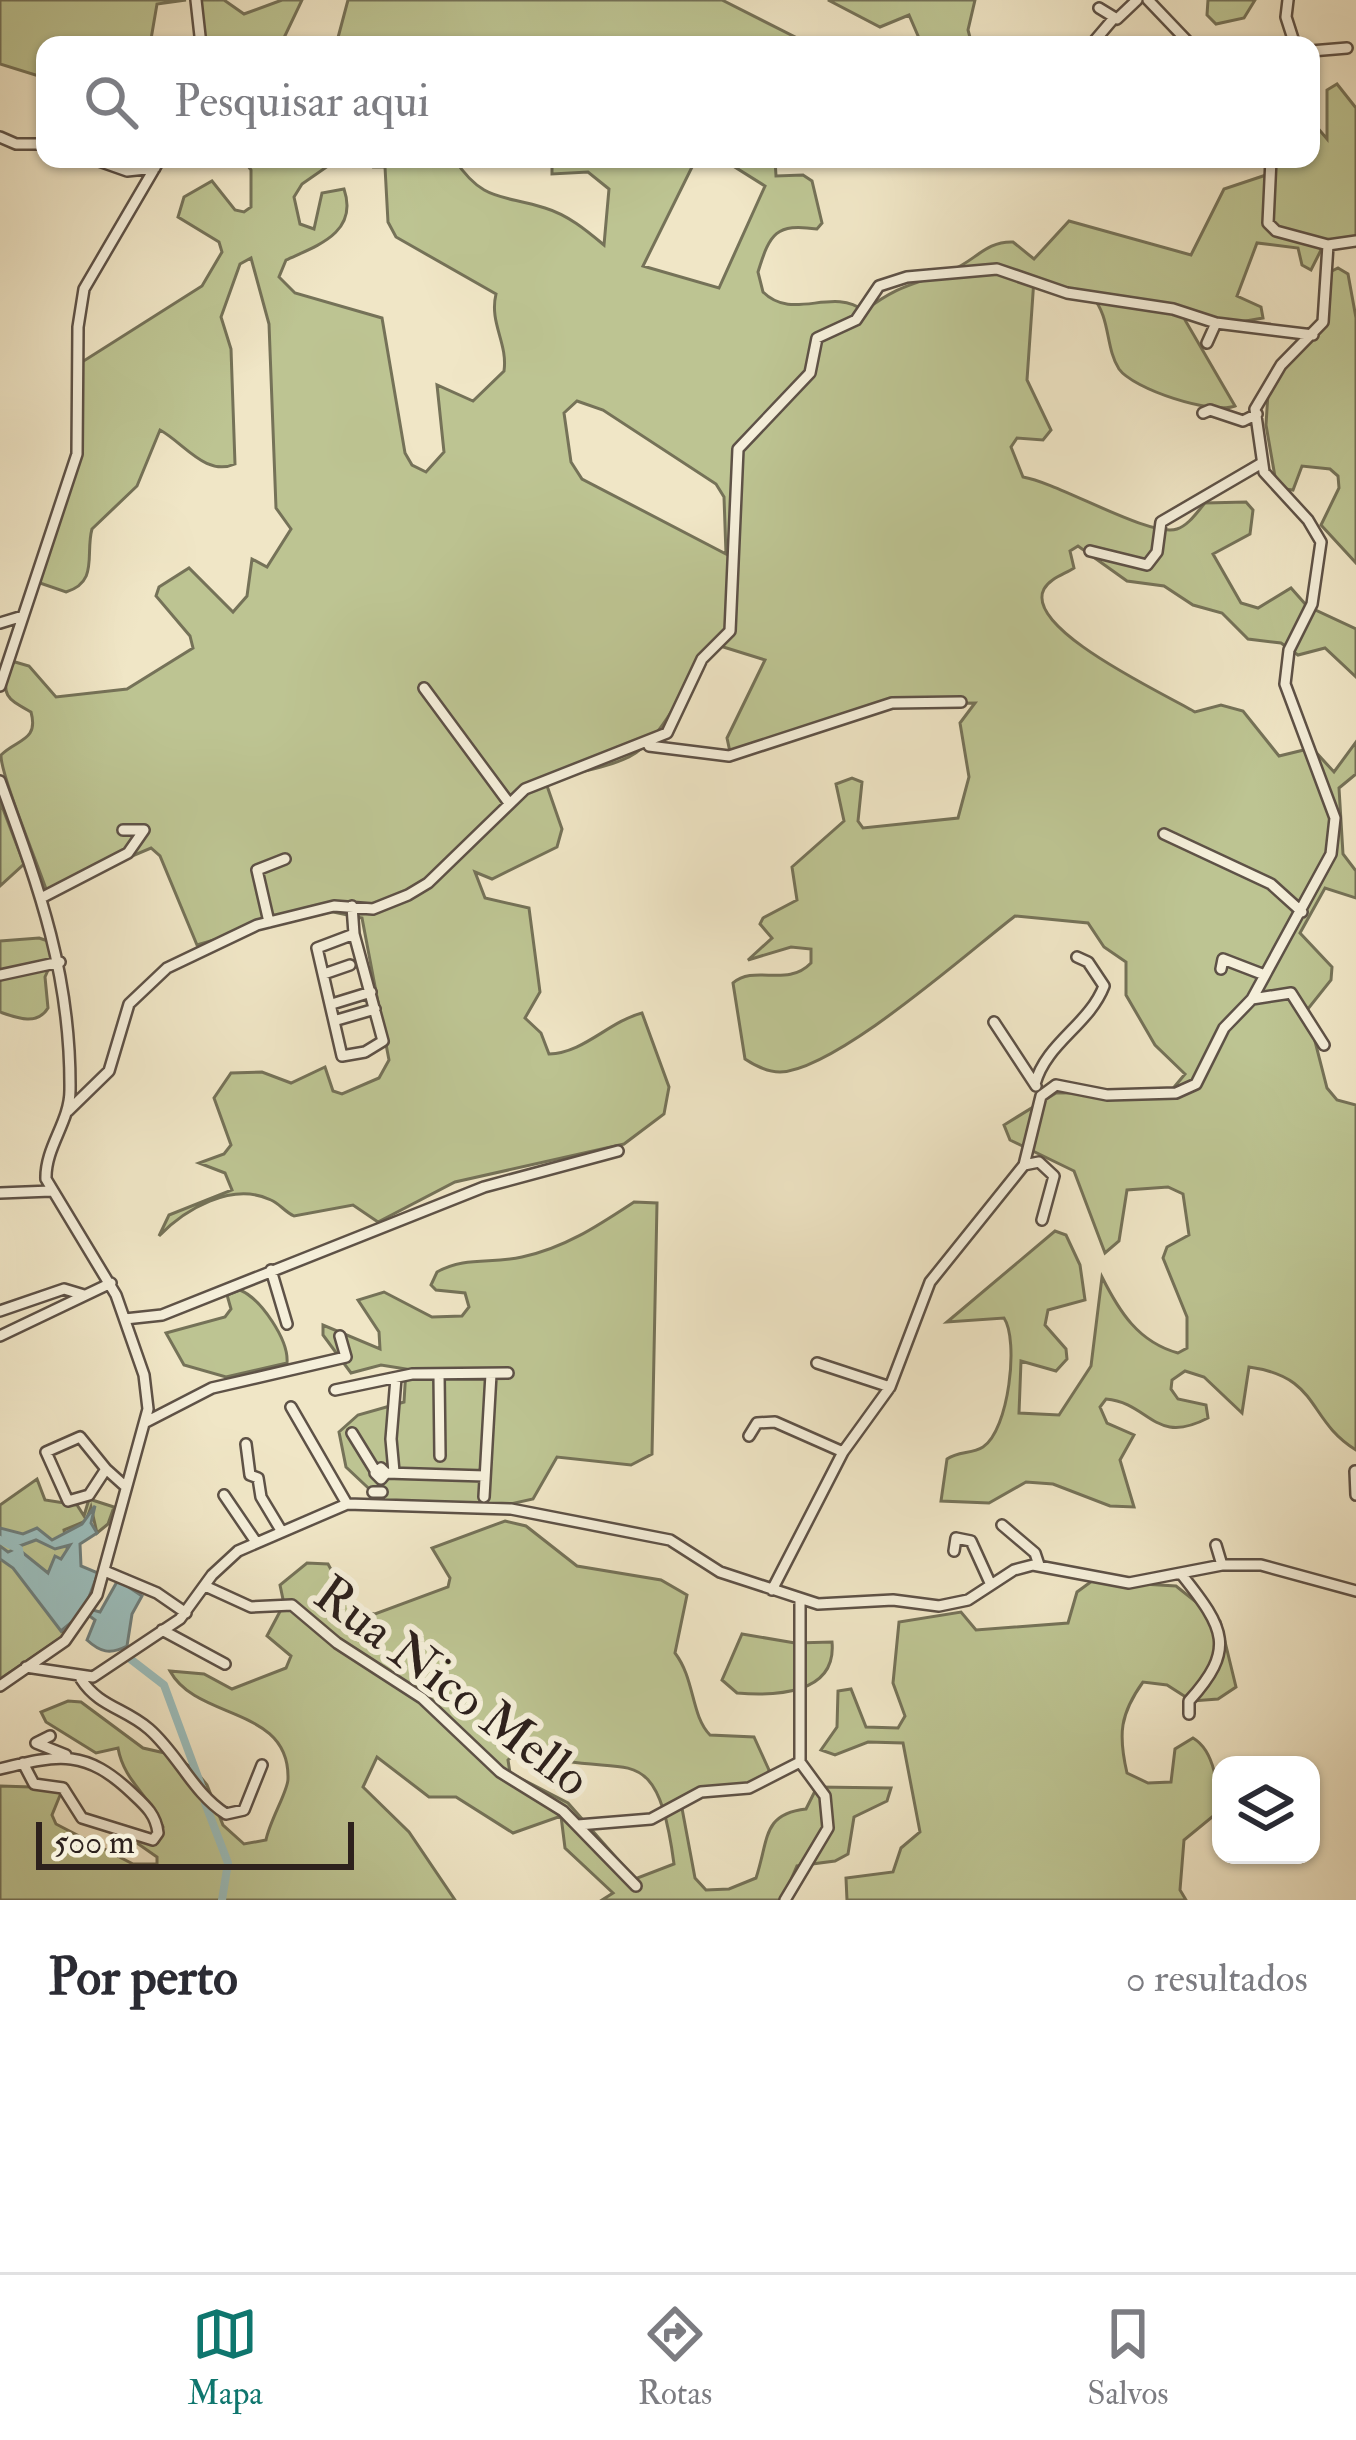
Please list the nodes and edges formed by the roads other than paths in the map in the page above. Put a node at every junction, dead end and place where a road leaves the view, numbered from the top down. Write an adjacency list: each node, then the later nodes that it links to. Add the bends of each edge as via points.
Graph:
1 (196, 0): 7 (street)
2 (1137, 0): 6 (street)
3 (1148, 0): 9 (street)
4 (1288, 0): 10 (street)
5 (1099, 8): 6 (street)
6 (1114, 18): 8 (street)
7 (200, 36)
8 (1099, 36)
9 (1182, 36)
10 (1292, 36)
11 (1347, 48): 12 (street)
12 (1320, 50)
13 (0, 137): 14 (street)
14 (36, 143)
15 (154, 168): 26 (street, via 84,289 77,454)
16 (1271, 168): 18 (street, via 1268,223)
17 (1356, 241): 18 (street)
18 (1328, 245): 20 (street, via 1324,315)
19 (1216, 323): 20 (street); 21 (street); 31 (street, via 1173,308 1067,293 997,269 879,286 856,320 817,338 810,373 741,441 730,631 702,659 667,734)
20 (1313, 335): 23 (street, via 1281,365)
21 (1207, 344)
22 (1203, 413): 23 (street, via 1240,421)
23 (1257, 414): 24 (street)
24 (1262, 463): 25 (street, via 1161,522 1147,566); 39 (street, via 1321,542 1312,604 1289,650 1285,684 1327,791 1335,835)
25 (1090, 551)
26 (24, 616): 27 (street); 28 (street)
27 (0, 623)
28 (0, 686)
29 (424, 688): 33 (street)
30 (961, 702): 31 (street, via 892,703 729,756)
31 (644, 746): 33 (street, via 535,783)
32 (0, 782): 37 (street)
33 (509, 803): 38 (street, via 428,883)
34 (123, 830): 37 (street, via 144,830 128,853)
35 (1164, 834): 39 (street, via 1271,884)
36 (285, 859): 40 (street, via 257,870)
37 (43, 897): 43 (street)
38 (351, 911): 40 (street); 41 (street)
39 (1301, 912): 47 (street)
40 (269, 922): 58 (street, via 173,964 148,985 129,1004 113,1065)
41 (354, 934): 46 (street, via 318,945); 49 (street)
42 (1077, 957): 56 (street, via 1104,986 1043,1062)
43 (60, 962): 48 (street); 58 (street)
44 (350, 965): 46 (street)
45 (1221, 969): 47 (street, via 1229,959)
46 (324, 974): 51 (street)
47 (1262, 974): 50 (street)
48 (0, 975)
49 (371, 992): 51 (street); 52 (street)
50 (1252, 999): 55 (street, via 1291,993); 57 (street, via 1187,1090 1107,1095 1056,1085)
51 (332, 1004): 53 (street)
52 (375, 1009): 53 (street); 53 (street, via 382,1043 358,1054 339,1054)
53 (337, 1020)
54 (994, 1022): 56 (street)
55 (1324, 1045)
56 (1035, 1084): 57 (street)
57 (1041, 1096): 60 (street)
58 (68, 1111): 61 (street, via 46,1168)
59 (619, 1151): 64 (street, via 526,1172)
60 (1024, 1165): 63 (street, via 1039,1162 1054,1175); 77 (street, via 930,1282)
61 (51, 1191): 62 (street); 65 (street)
62 (0, 1193)
63 (1042, 1220)
64 (272, 1270): 68 (street, via 162,1315); 69 (street)
65 (111, 1283): 66 (street); 68 (street)
66 (84, 1295): 67 (street, via 64,1288); 70 (street)
67 (0, 1311)
68 (125, 1319): 80 (street, via 146,1384)
69 (287, 1324)
70 (0, 1336)
71 (340, 1336): 80 (street, via 346,1357 212,1388)
72 (817, 1363): 77 (street)
73 (508, 1373): 74 (street)
74 (488, 1374): 75 (street); 89 (street)
75 (439, 1375): 76 (street); 88 (street)
76 (396, 1378): 78 (street); 87 (street)
77 (890, 1387): 84 (street)
78 (335, 1390)
79 (291, 1407): 95 (street)
80 (146, 1422): 90 (street)
81 (352, 1433): 87 (street)
82 (749, 1436): 84 (street, via 757,1423 775,1422)
83 (246, 1444): 97 (street, via 250,1475)
84 (843, 1452): 107 (street)
85 (106, 1469): 85 (street, via 80,1437 46,1452 68,1501 89,1495); 90 (street)
86 (1355, 1472): 92 (street)
87 (383, 1474): 88 (street); 94 (street)
88 (441, 1475): 89 (street)
89 (485, 1476): 93 (street)
90 (126, 1487): 103 (street)
91 (224, 1495): 98 (street)
92 (1356, 1495)
93 (484, 1496)
94 (377, 1497): 95 (street); 107 (street, via 511,1510 670,1540 720,1572)
95 (347, 1504): 97 (street)
96 (1002, 1525): 101 (street)
97 (282, 1532): 98 (street)
98 (256, 1542): 106 (street, via 221,1564)
99 (1216, 1545): 102 (street)
100 (954, 1551): 105 (street, via 956,1538 971,1541)
101 (1039, 1565): 104 (street, via 1104,1582); 105 (street)
102 (1222, 1565): 104 (street); 108 (street, via 1261,1565)
103 (107, 1572): 110 (street); 113 (street, via 65,1641)
104 (1181, 1575): 118 (street, via 1221,1652)
105 (991, 1585): 109 (street, via 938,1606)
106 (205, 1586): 110 (street); 125 (street, Rua Nico Mello, via 251,1607 292,1605)
107 (772, 1590): 109 (street)
108 (1356, 1591)
109 (800, 1600): 121 (street)
110 (185, 1613): 111 (street)
111 (162, 1630): 112 (street); 116 (street)
112 (225, 1664)
113 (26, 1667): 114 (street); 115 (street)
114 (47, 1672): 115 (street); 116 (street)
115 (15, 1676): 117 (street)
116 (80, 1679): 123 (street, via 104,1706 155,1734 226,1814 244,1810)
117 (0, 1687)
118 (1189, 1714)
119 (50, 1736): 120 (street, via 36,1743)
120 (68, 1758): 122 (street); 122 (street, via 109,1770 153,1815 153,1840 82,1818 63,1789 34,1784)
121 (800, 1762): 125 (street, via 749,1788 701,1792 651,1819); 127 (street, via 825,1796 828,1828)
122 (22, 1763): 124 (street)
123 (262, 1765)
124 (0, 1769)
125 (578, 1825): 126 (street, Rua Nico Mello)
126 (636, 1886)
127 (784, 1900)

